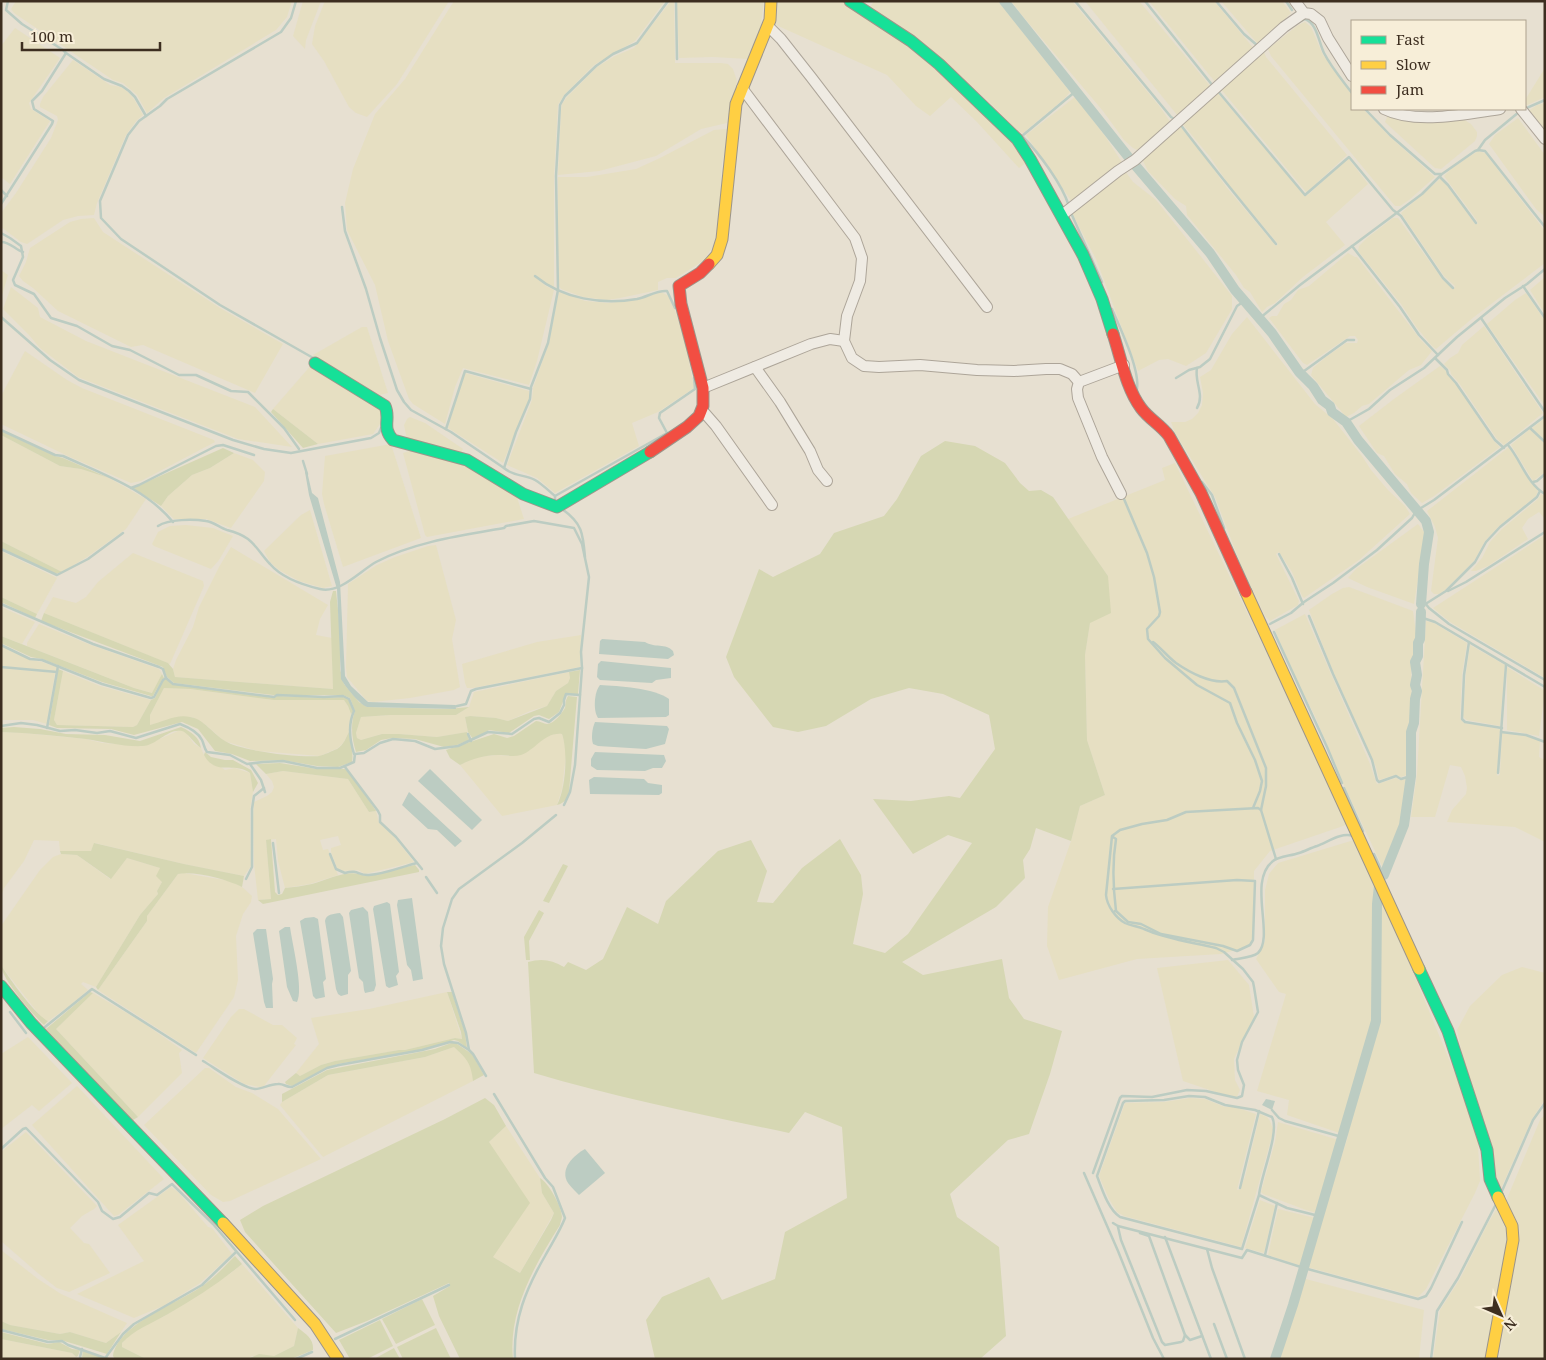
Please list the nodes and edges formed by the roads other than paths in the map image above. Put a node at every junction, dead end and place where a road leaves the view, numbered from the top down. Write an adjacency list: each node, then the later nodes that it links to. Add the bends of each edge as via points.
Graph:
1 (771, 1): 5 (street)
2 (850, 1): 12 (street, via 911,41 1004,126 1030,159)
3 (1295, 1): 4 (street)
4 (1304, 13): 6 (street, via 1320,21); 12 (street, via 1135,160)
5 (768, 26): 7 (street); 13 (street, via 811,77)
6 (1351, 74)
7 (742, 88): 14 (street, via 855,238 862,258 860,281 847,316); 19 (street, via 732,127 722,239 717,255 700,273 679,286)
8 (1387, 110): 9 (street, via 1405,117)
9 (1491, 110)
10 (1522, 110): 11 (street)
11 (1545, 139)
12 (1062, 215): 16 (street, via 1102,299)
13 (987, 308)
14 (844, 341): 17 (street, via 830,339 811,344); 18 (street, via 852,358 864,366 920,364 977,370 1060,369 1072,374)
15 (315, 363): 20 (street, via 385,406 388,410 387,435 394,440 467,460 523,494 557,507 661,446 687,427)
16 (1124, 365): 18 (street); 26 (street, via 1133,396 1142,410 1169,436 1201,493 1448,1031 1487,1150 1490,1180 1512,1226 1507,1279)
17 (755, 367): 19 (street); 21 (street)
18 (1079, 382): 22 (street, via 1078,398)
19 (703, 388): 20 (street)
20 (702, 410): 23 (street)
21 (827, 481)
22 (1121, 494)
23 (772, 505)
24 (1, 986): 25 (street, via 31,1023 301,1308)
25 (338, 1359)
26 (1491, 1359)

